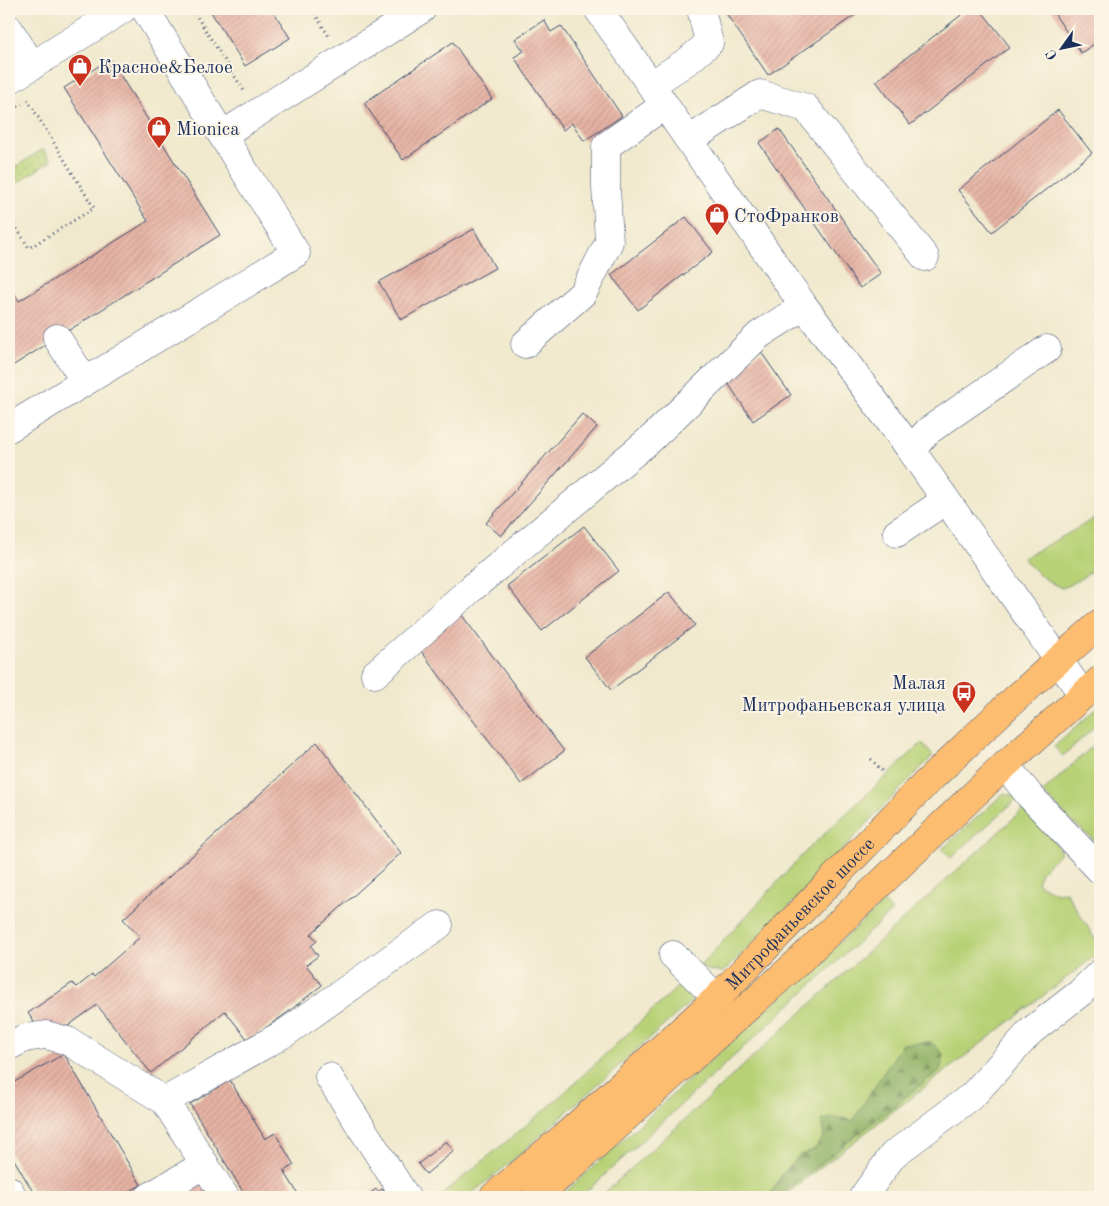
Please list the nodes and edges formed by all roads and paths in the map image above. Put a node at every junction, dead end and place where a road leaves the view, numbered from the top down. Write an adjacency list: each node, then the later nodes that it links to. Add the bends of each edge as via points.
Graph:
1 (145, 9): 15 (street)
2 (192, 9): 14 (path)
3 (312, 9): 9 (path)
4 (422, 9): 9 (street)
5 (598, 9): 12 (street)
6 (701, 9): 12 (street, via 709,43)
7 (117, 11): 10 (street)
8 (9, 30): 10 (street)
9 (343, 59): 14 (street)
10 (32, 66): 11 (street)
11 (9, 80)
12 (658, 95): 16 (street); 21 (street, via 606,146 609,242 583,293)
13 (32, 108): 17 (path, via 94,208 29,248)
14 (257, 113): 15 (street)
15 (222, 135): 23 (street, via 296,253)
16 (690, 140): 18 (street, via 760,94 806,108); 19 (street)
17 (9, 216)
18 (925, 257)
19 (804, 306): 25 (street); 30 (street, via 759,335 653,437 472,588)
20 (57, 338): 23 (street)
21 (525, 344)
22 (1047, 349): 25 (street, via 928,431)
23 (85, 381): 24 (street)
24 (9, 428)
25 (911, 450): 26 (street)
26 (946, 500): 27 (street); 29 (street)
27 (897, 533)
28 (1100, 623): 29 (main road, Митрофаньевское шоссе)
29 (1059, 660): 31 (street); 39 (main road, Митрофаньевское шоссе, via 923,786)
30 (375, 674)
31 (1092, 688): 33 (main road, Митрофаньевское шоссе)
32 (871, 759): 34 (path)
33 (1005, 765): 35 (street); 50 (main road, Митрофаньевское шоссе, via 799,960)
34 (882, 771)
35 (1100, 870)
36 (439, 925): 42 (street, via 285,1033)
37 (673, 955): 39 (street)
38 (1100, 973): 51 (street, via 1031,1031 973,1095 893,1155)
39 (717, 998): 49 (main road, Митрофаньевское шоссе)
40 (9, 1046): 42 (street, via 25,1038 46,1035 68,1041)
41 (329, 1077): 48 (street)
42 (165, 1101): 43 (street)
43 (205, 1164): 46 (street); 47 (street)
44 (9, 1190): 45 (street)
45 (13, 1197)
46 (149, 1197)
47 (225, 1197)
48 (406, 1197)
49 (493, 1197)
50 (535, 1197)
51 (863, 1197)

